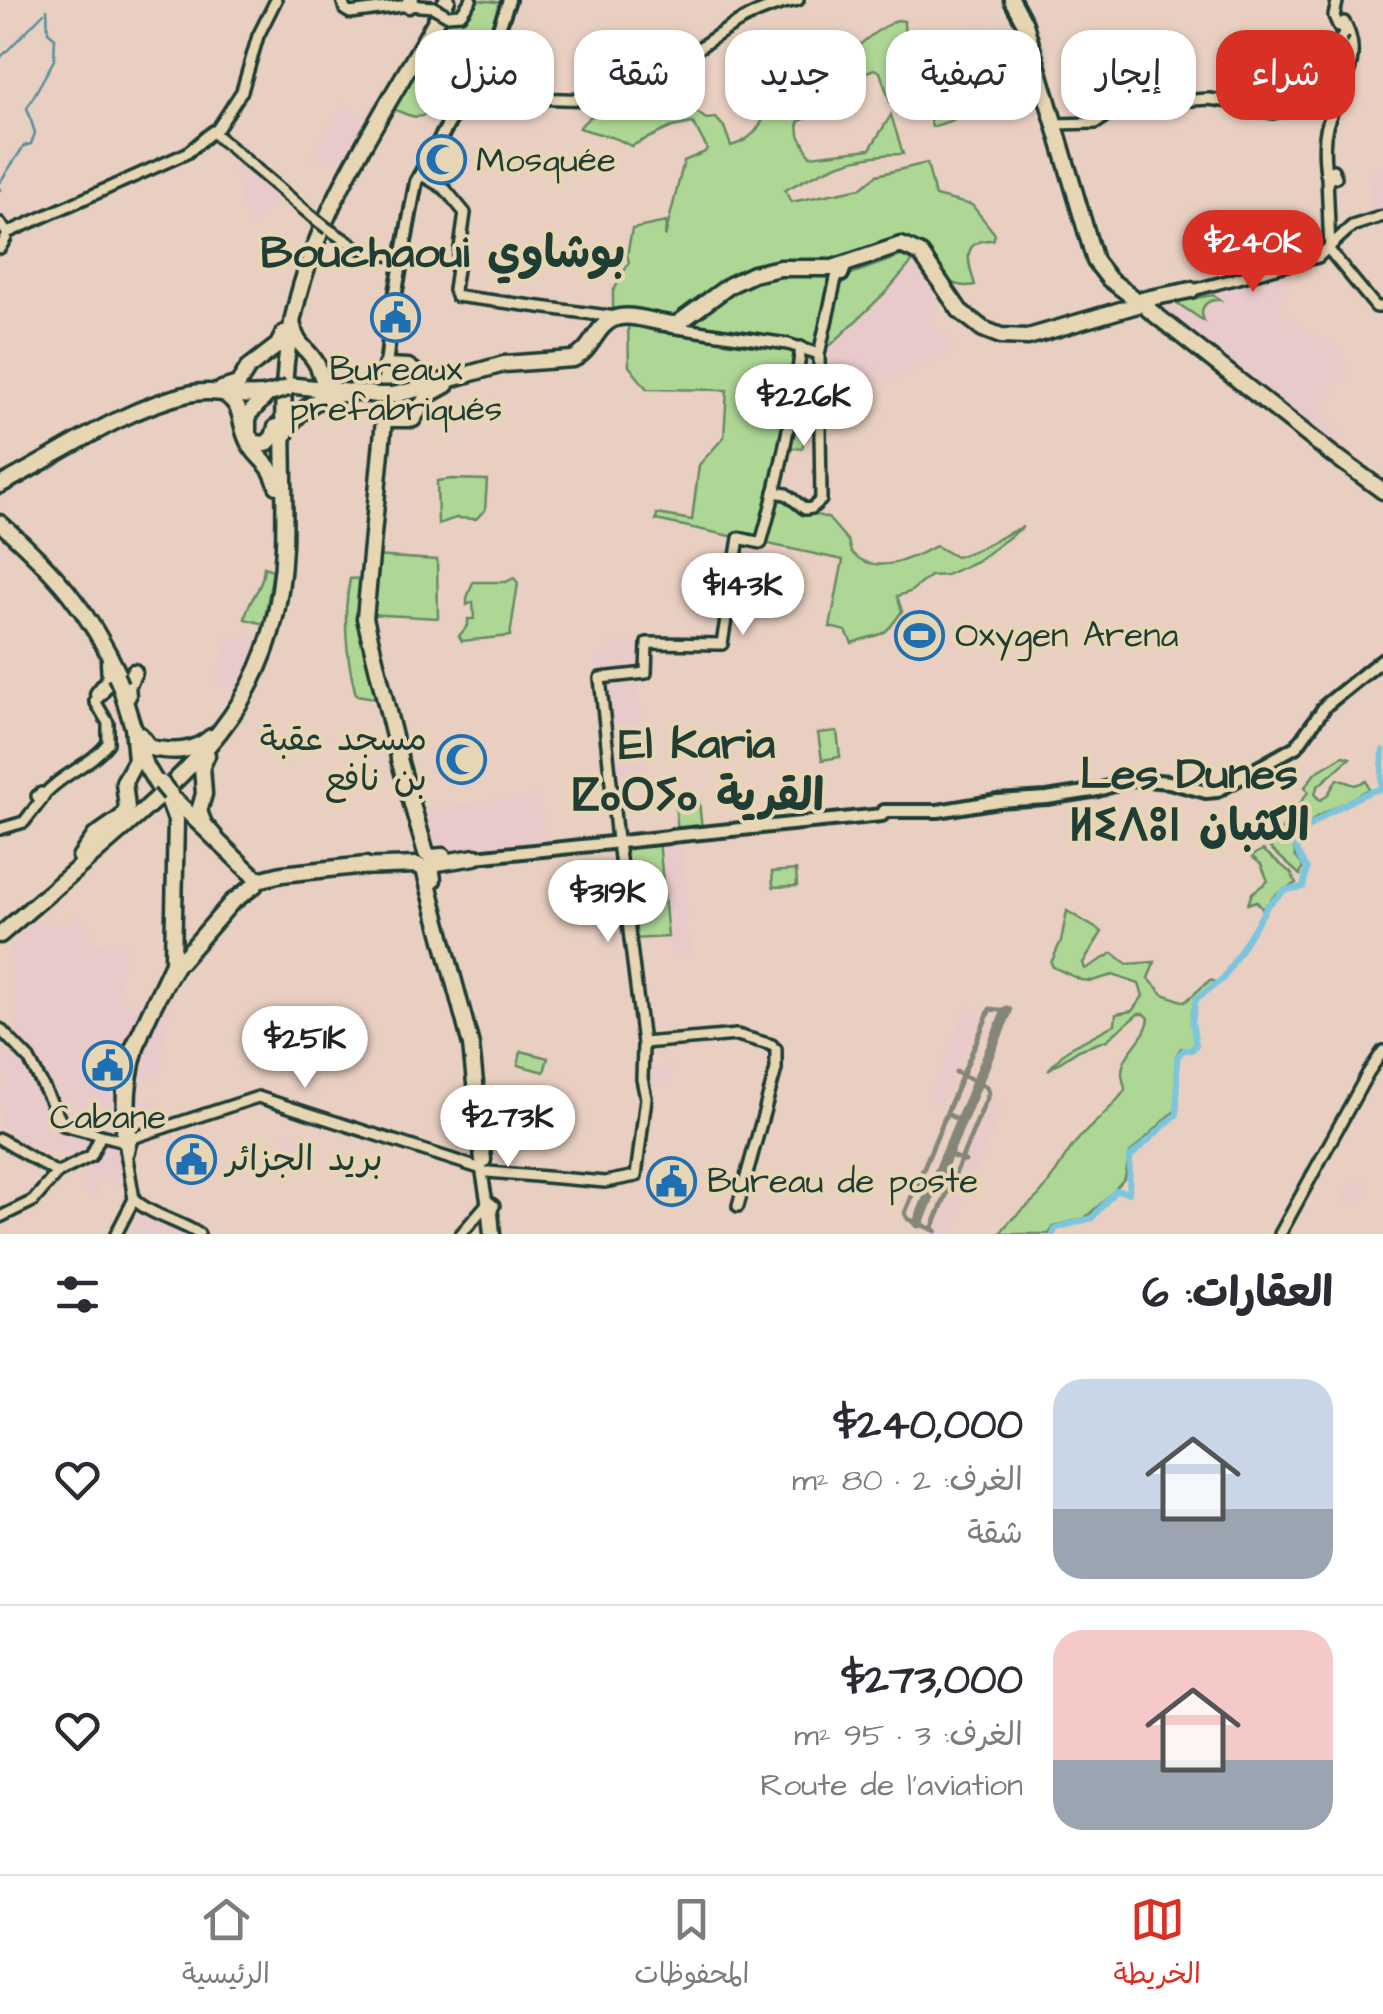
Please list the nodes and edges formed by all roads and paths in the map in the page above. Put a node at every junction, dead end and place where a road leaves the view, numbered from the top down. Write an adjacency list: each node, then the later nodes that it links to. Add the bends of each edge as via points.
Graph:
1 (276, 0): 21 (street, via 242,91)
2 (342, 0): 8 (street, via 350,13)
3 (471, 0): 9 (street, via 462,13)
4 (507, 0): 11 (main road)
5 (798, 0): 15 (street, via 743,19 616,98)
6 (1012, 0): 20 (highway)
7 (1337, 1): 10 (street); 12 (street)
8 (410, 3): 9 (street)
9 (442, 4): 34 (highway, via 341,186)
10 (1344, 22): 13 (street); 14 (street)
11 (498, 30)
12 (1339, 30)
13 (1343, 30)
14 (1347, 30)
15 (554, 99)
16 (1216, 100): 20 (street, via 1126,104 1096,124)
17 (1216, 102): 20 (street, via 1126,107 1096,126)
18 (450, 120): 22 (main road)
19 (1331, 120): 26 (street)
20 (1059, 126): 31 (highway, via 1095,262)
21 (216, 132): 24 (street, via 181,158); 27 (street, bridge, via 356,248)
22 (420, 174): 27 (main road); 33 (street, via 445,189 465,214 454,297)
23 (1383, 218): 26 (street, via 1353,228)
24 (3, 235)
25 (895, 248): 28 (highway, via 828,268); 29 (highway); 31 (highway, via 921,259 954,308 992,336 1025,340)
26 (1330, 249): 30 (street); 32 (street, via 1365,297)
27 (402, 258): 38 (main road)
28 (790, 268): 29 (main road); 33 (highway, via 733,282 677,324)
29 (839, 273): 35 (highway, via 772,272 732,286); 37 (street)
30 (1191, 292): 31 (highway); 31 (street)
31 (1146, 305): 48 (highway)
32 (1383, 307)
33 (608, 319): 39 (highway, via 577,358 504,364)
34 (289, 323): 40 (highway); 41 (highway, via 278,346 238,384); 42 (highway, via 323,382)
35 (669, 327): 36 (street); 39 (highway, via 617,322 578,361 506,366)
36 (801, 347): 37 (street); 49 (street, via 802,375)
37 (819, 354): 49 (street, via 821,500 805,509)
38 (390, 367): 39 (highway, via 412,368 430,381); 43 (highway, via 416,376 415,386); 44 (highway)
39 (454, 380): 43 (highway); 44 (highway, via 429,394 415,418)
40 (282, 387): 41 (highway, via 247,397); 42 (highway); 45 (highway); 45 (highway, via 251,410 250,440 271,440); 46 (highway)
41 (221, 391): 47 (highway, via 176,397 126,417); 47 (highway, via 191,390 141,408); 50 (highway, via 238,405 247,440 272,470)
42 (338, 391): 43 (highway); 46 (highway, via 292,422)
43 (392, 395): 44 (highway, via 415,401 416,414)
44 (385, 420): 58 (highway, via 365,616)
45 (276, 426): 50 (highway)
46 (281, 455): 54 (highway, via 280,596 263,658)
47 (0, 483)
48 (1383, 489)
49 (774, 492): 64 (street, via 761,544 738,538 722,644 646,643 646,673 600,678)
50 (279, 494): 56 (highway, via 278,582 268,627 245,687)
51 (1, 527): 53 (highway, via 72,599)
52 (1383, 661): 64 (main road, via 1322,710 1294,748 1222,790 1191,792 1133,779 1047,798)
53 (113, 681): 55 (highway); 60 (street, via 108,743 41,796 24,822)
54 (234, 716): 57 (highway, via 201,757); 63 (highway, via 202,766 199,811)
55 (134, 724): 56 (highway, via 144,745 158,750 190,750); 57 (highway); 59 (highway, via 136,760 124,782)
56 (215, 733): 57 (highway)
57 (163, 787): 61 (highway); 62 (highway); 63 (highway); 70 (highway)
58 (410, 808): 65 (highway, via 428,856); 67 (highway, via 418,854)
59 (126, 814): 62 (highway); 68 (highway, via 95,836)
60 (0, 827)
61 (177, 832): 62 (highway, via 172,817 152,810); 73 (highway)
62 (114, 834): 68 (highway); 72 (highway)
63 (215, 837): 70 (highway)
64 (617, 841): 65 (main road); 75 (street)
65 (468, 856): 66 (highway); 71 (highway, via 430,866)
66 (413, 862): 67 (highway); 69 (highway)
67 (377, 864): 70 (highway)
68 (73, 865): 72 (highway)
69 (358, 868): 70 (highway); 71 (highway, via 421,866)
70 (256, 880): 73 (highway); 73 (highway)
71 (442, 924): 80 (highway, via 475,1073); 80 (highway, via 473,1038)
72 (0, 931)
73 (176, 961): 79 (highway, via 131,1053)
74 (0, 1030): 77 (street, via 29,1059 60,1121)
75 (642, 1045): 80 (street, via 644,1099 632,1175 605,1180); 80 (street, via 646,1098 636,1176 605,1182); 83 (street, via 740,1035 774,1049)
76 (1383, 1052): 90 (street)
77 (100, 1136): 79 (street); 81 (street, via 90,1156)
78 (0, 1138): 81 (street)
79 (126, 1141): 80 (street, via 258,1097); 82 (street)
80 (484, 1171): 84 (street); 84 (street)
81 (56, 1173): 85 (street, via 33,1201)
82 (134, 1199): 86 (street); 87 (street)
83 (738, 1206)
84 (488, 1210): 88 (street); 89 (highway)
85 (0, 1216)
86 (116, 1234)
87 (199, 1234)
88 (463, 1234)
89 (493, 1234)
90 (1281, 1234)

